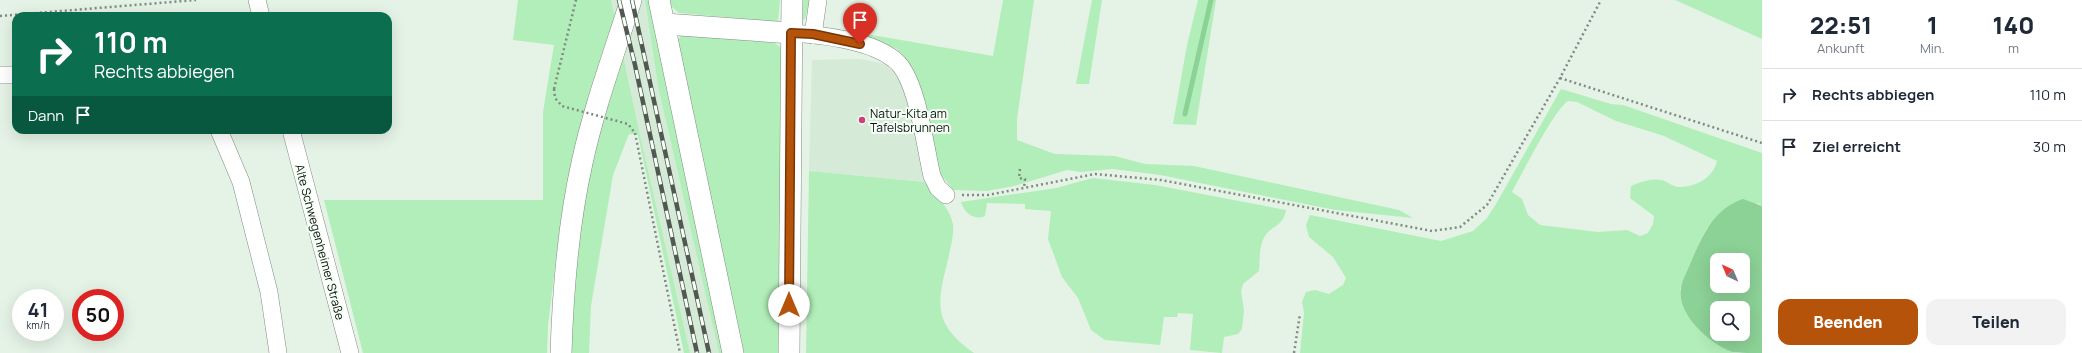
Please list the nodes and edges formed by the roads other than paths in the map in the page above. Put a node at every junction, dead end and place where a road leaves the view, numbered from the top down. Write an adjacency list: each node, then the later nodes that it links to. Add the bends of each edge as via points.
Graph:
1 (257, 0): 6 (lane)
2 (631, 0): 17 (main road, via 604,79 582,163 568,241)
3 (659, 0): 7 (main road)
4 (792, 0): 8 (main road)
5 (818, 0): 9 (lane)
6 (260, 12)
7 (664, 24): 8 (main road); 18 (main road)
8 (791, 33): 9 (lane); 19 (main road)
9 (813, 34): 14 (lane, via 884,52 898,64 908,78 914,96 932,176 938,188)
10 (0, 75): 11 (lane)
11 (12, 75)
12 (221, 134): 15 (lane, via 241,182 269,292)
13 (292, 134): 16 (lane, Alte Schwegenheimer Straße)
14 (946, 195)
15 (278, 353)
16 (350, 353)
17 (561, 353)
18 (733, 353)
19 (788, 353)

